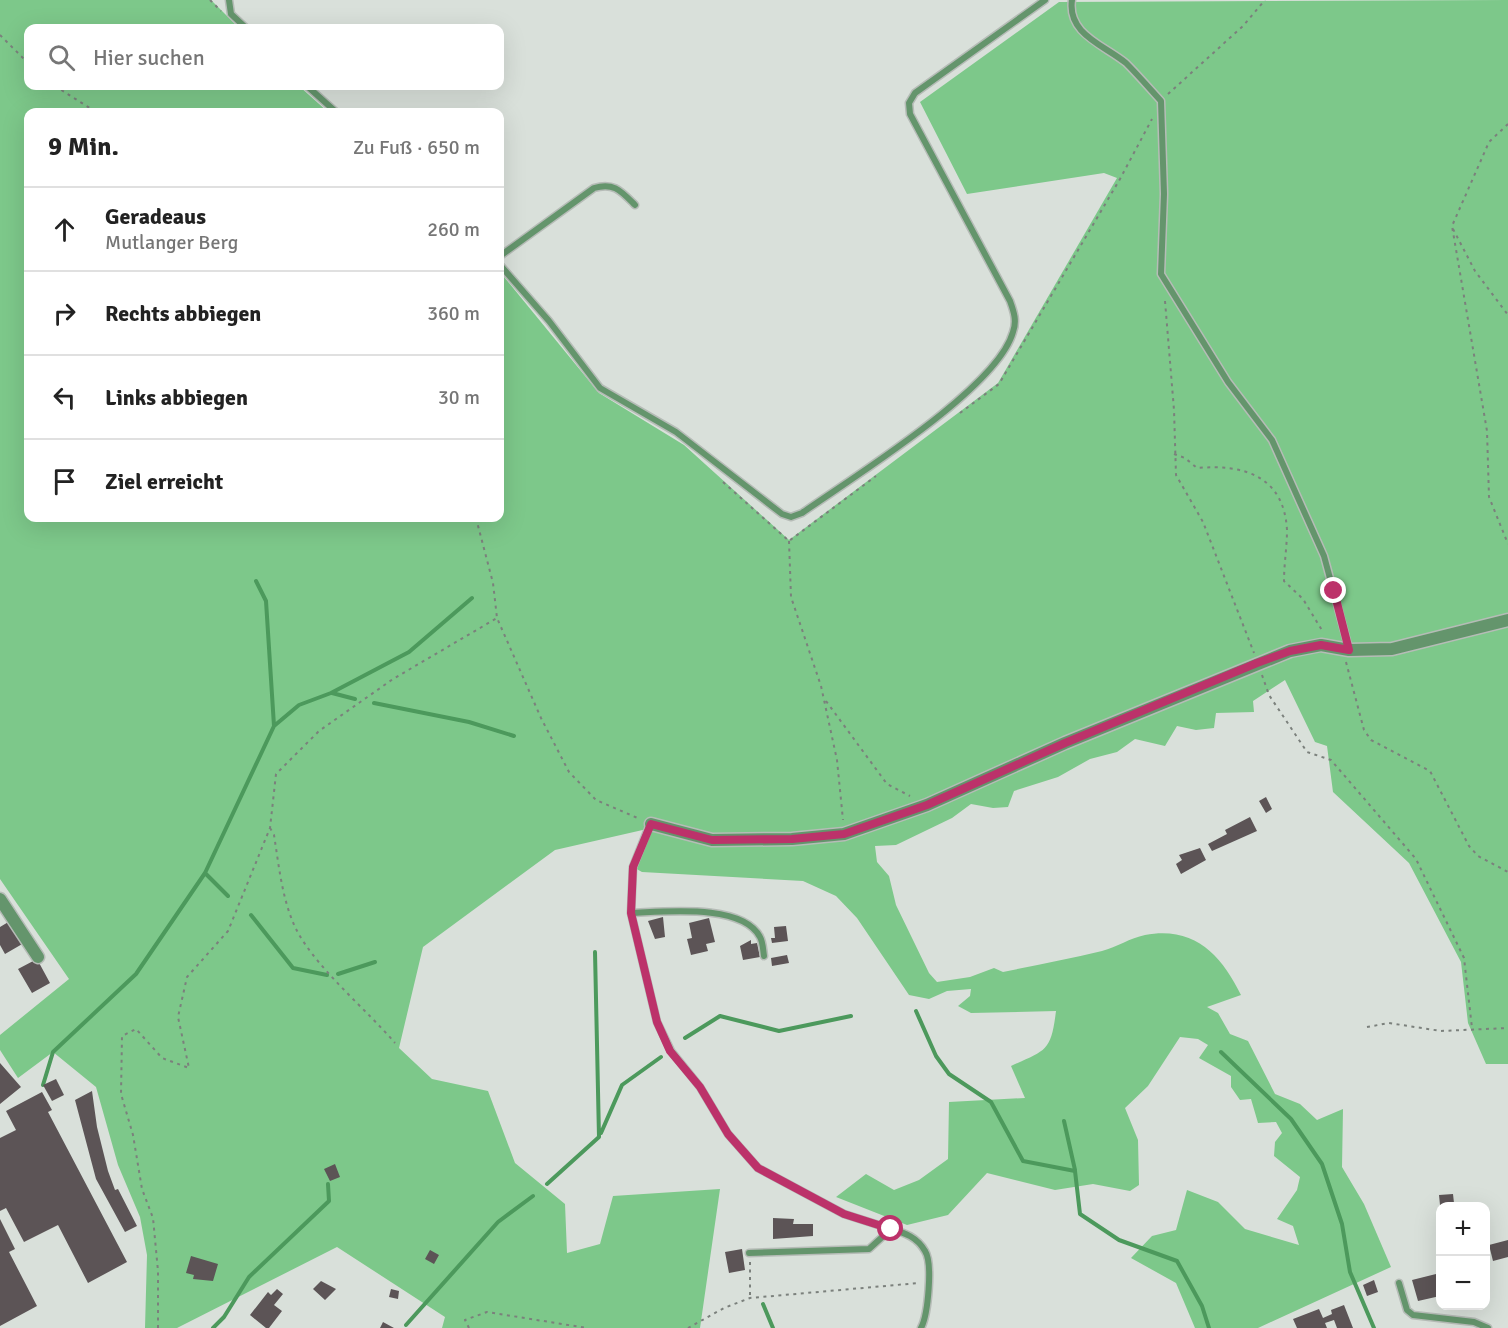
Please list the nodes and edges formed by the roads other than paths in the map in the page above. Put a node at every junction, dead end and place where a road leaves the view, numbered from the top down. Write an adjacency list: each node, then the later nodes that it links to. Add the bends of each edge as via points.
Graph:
1 (229, 0): 4 (lane, via 231,14)
2 (1045, 0): 9 (lane, via 915,93 909,103 910,114 1010,301 1015,316 1004,352 994,368 966,394 802,513 790,517 782,514 676,432 600,388)
3 (1072, 0): 11 (lane, via 1072,18 1079,28 1125,63 1161,101 1161,274 1228,382 1272,440 1324,556)
4 (242, 24)
5 (311, 90): 6 (lane)
6 (332, 108)
7 (635, 205): 8 (lane, via 618,188 606,184 594,188)
8 (504, 253)
9 (504, 270)
10 (1508, 620): 11 (street, via 1392,649)
11 (1349, 650): 12 (street, via 1321,645 1257,663 927,805 844,834 712,840)
12 (651, 824): 14 (lane, via 633,867)
13 (0, 898): 16 (street)
14 (631, 913): 15 (lane, via 710,912 752,928 760,938); 17 (lane, via 657,1022 670,1051 700,1087 728,1134 758,1168 844,1214)
15 (764, 956)
16 (38, 957)
17 (891, 1229): 18 (lane, via 869,1249); 20 (lane, via 909,1234 926,1252 926,1318)
18 (749, 1253)
19 (1399, 1283): 21 (lane, via 1407,1310 1413,1315 1474,1322)
20 (921, 1328)
21 (1488, 1328)

